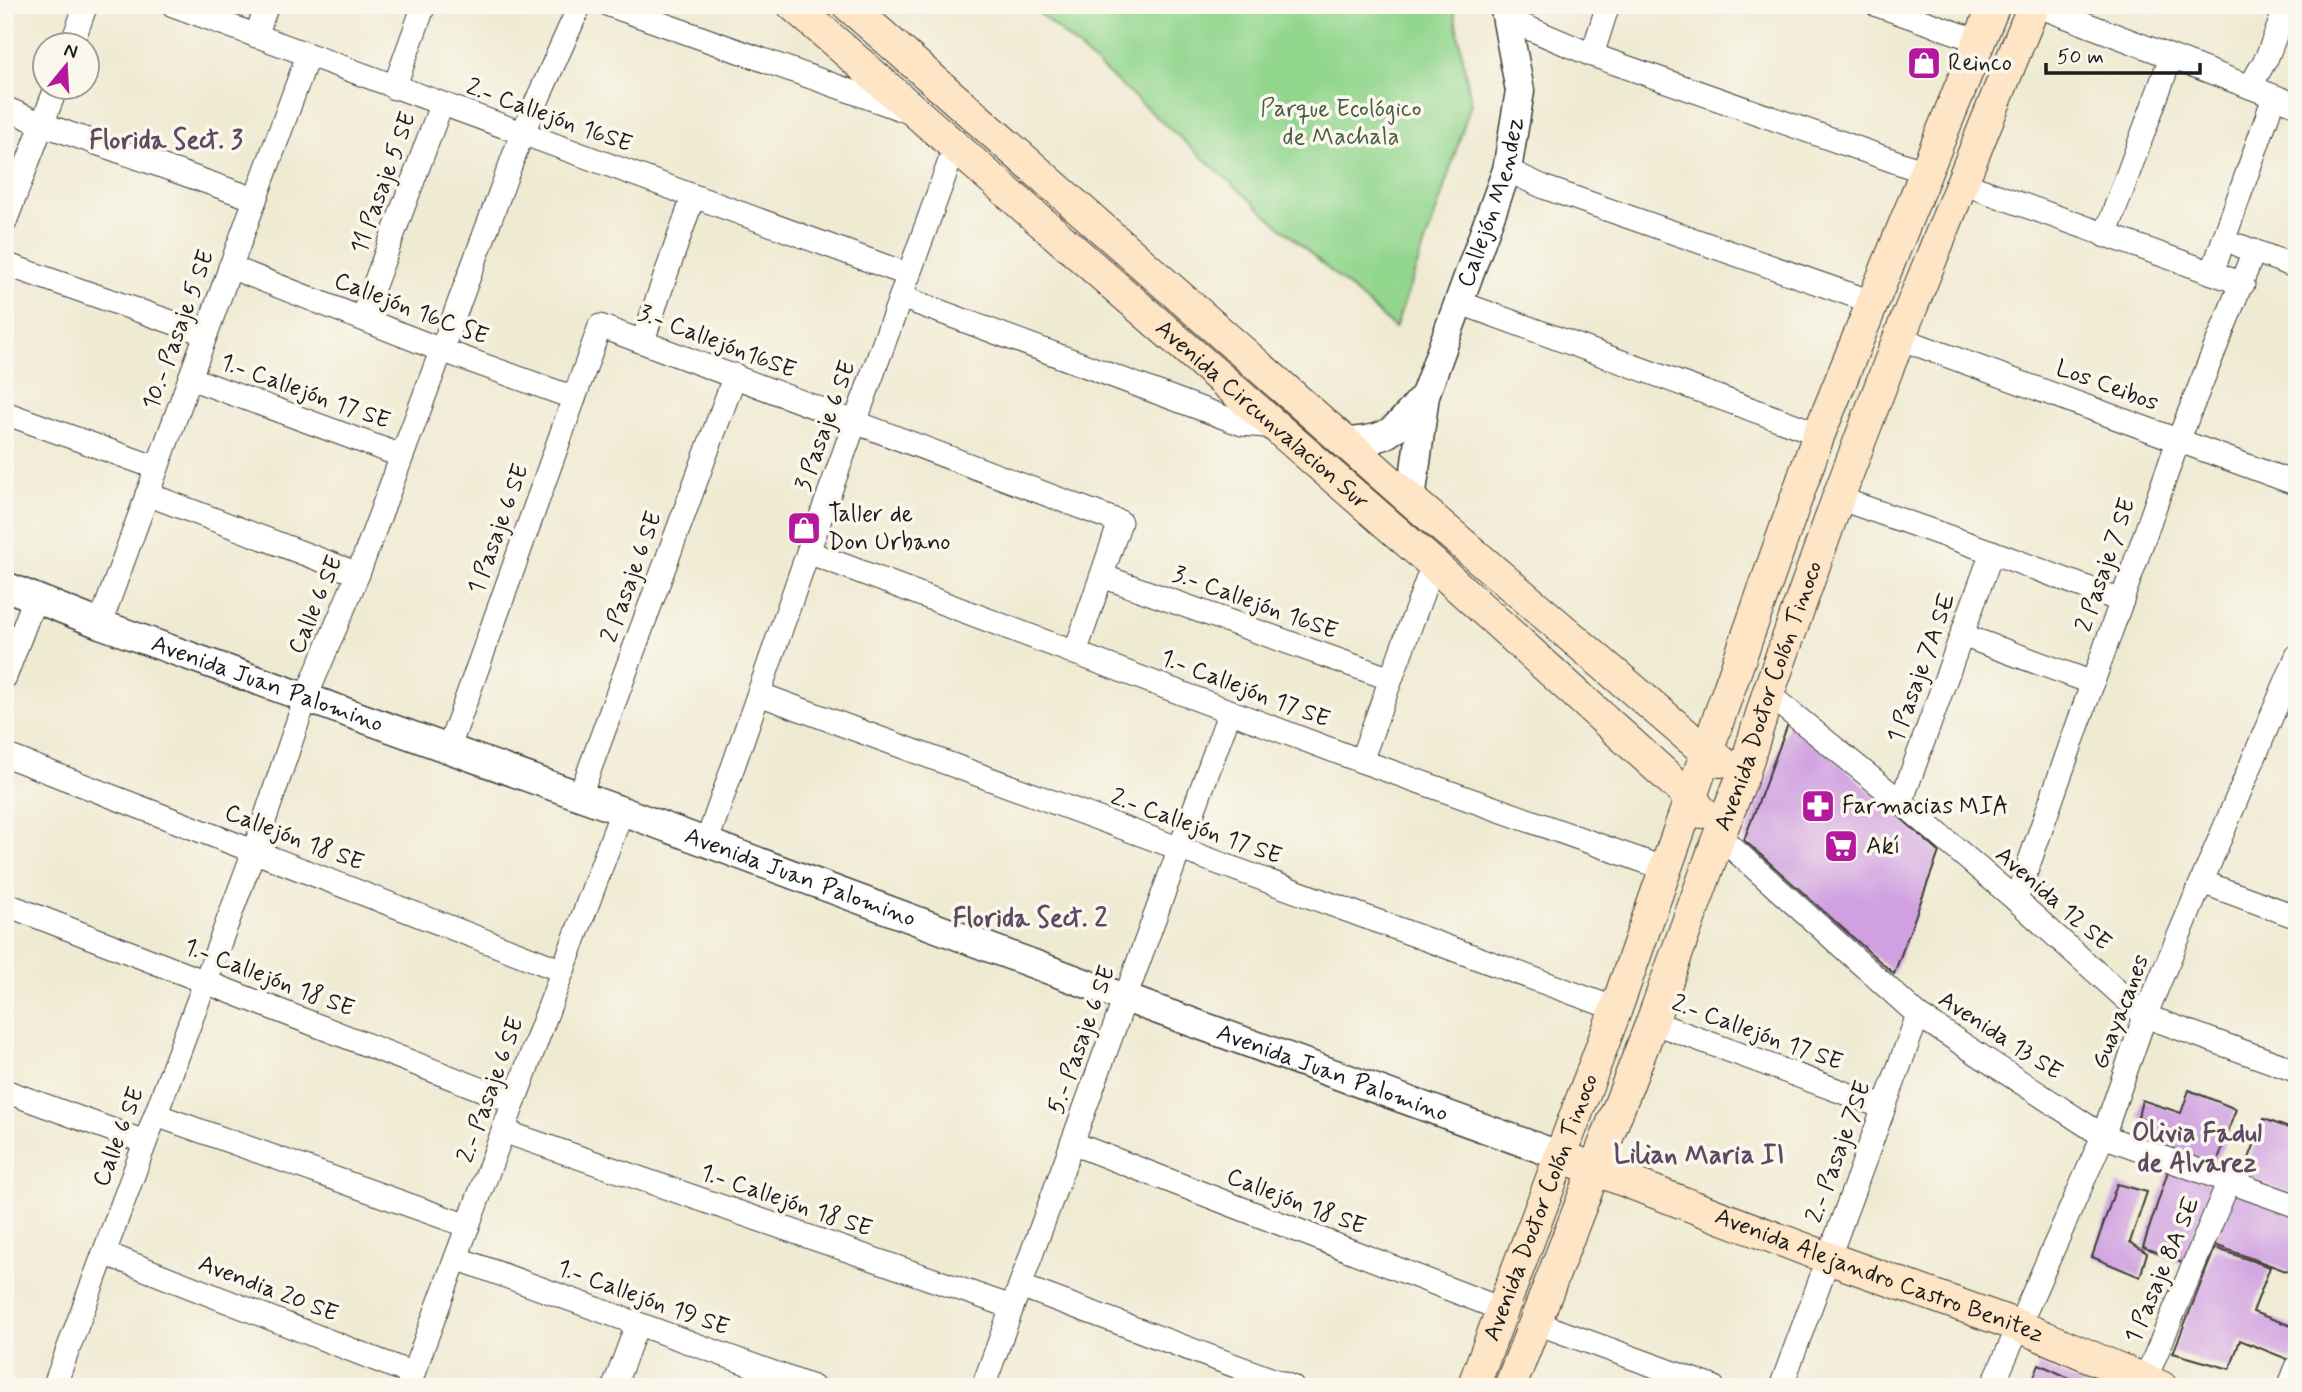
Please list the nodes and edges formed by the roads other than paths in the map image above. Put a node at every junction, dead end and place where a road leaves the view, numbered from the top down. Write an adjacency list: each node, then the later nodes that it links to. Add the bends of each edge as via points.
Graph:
1 (86, 5): 15 (street)
2 (173, 5): 16 (street, 2.- Callejón 16SE)
3 (267, 5): 16 (street)
4 (424, 5): 24 (street, 11 Pasaje 5 SE)
5 (580, 5): 32 (street, Calle 6 SE)
6 (609, 5): 30 (street)
7 (793, 5): 22 (main road, Avenida Circunvalacion Sur)
8 (848, 5): 18 (main road, Avenida Circunvalacion Sur)
9 (1608, 5): 20 (street)
10 (1877, 5): 17 (street)
11 (1994, 5): 17 (main road, Avenida Doctor Colón Tinoco)
12 (2035, 5): 21 (street); 36 (main road, Avenida Doctor Colón Tinoco)
13 (2287, 5): 23 (street)
14 (1506, 12): 20 (street); 34 (street, Callejón Mendez, via 1520,90)
15 (76, 32)
16 (256, 36): 19 (street, 2.- Callejón 16SE)
17 (1979, 41): 35 (main road, Avenida Doctor Colón Tinoco)
18 (891, 43): 22 (main road); 63 (main road, Avenida Circunvalacion Sur)
19 (308, 55): 24 (street, 2.- Callejón 16SE); 38 (street, 10.- Pasaje 5 SE)
20 (1592, 55): 35 (street)
21 (2171, 57): 23 (street); 40 (street)
22 (868, 71): 30 (main road, Avenida Circunvalacion Sur)
23 (2250, 87): 25 (street)
24 (394, 88): 27 (street, 2.- Callejón 16SE)
25 (2274, 97): 28 (street); 41 (street)
26 (51, 102): 31 (street)
27 (441, 105): 32 (street, 2.- Callejón 16SE); 52 (street, 11 Pasaje 5 SE)
28 (2297, 105)
29 (5, 108): 31 (street)
30 (919, 115): 33 (main road, Avenida Circunvalacion Sur)
31 (42, 124): 38 (street); 39 (street)
32 (522, 134): 37 (street, 2.- Callejón 16SE); 57 (street, Calle 6 SE)
33 (955, 147): 47 (street, 3 Pasaje 6 SE); 65 (main road, Avenida Circunvalacion Sur)
34 (1507, 170): 50 (street, Callejón Mendez); 51 (street, via 1546,188)
35 (1925, 172): 51 (main road, Avenida Doctor Colón Tinoco)
36 (1962, 183): 40 (street); 55 (main road, Avenida Doctor Colón Tinoco)
37 (693, 197): 47 (street, 2.- Callejón 16SE); 56 (street)
38 (255, 199): 44 (street, 10.- Pasaje 5 SE)
39 (5, 222)
40 (2105, 236): 46 (street)
41 (2223, 241): 42 (street); 46 (street)
42 (2254, 251): 45 (street); 48 (street, 2 Pasaje 7 SE)
43 (5, 264): 54 (street, 1.- Callejón 17 SE)
44 (230, 267): 52 (street, Callejón 16C SE); 54 (street, 10.- Pasaje 5 SE)
45 (2297, 267)
46 (2212, 273): 48 (street)
47 (909, 275): 49 (street, 3 Pasaje 6 SE)
48 (2243, 284): 67 (street, 2 Pasaje 7 SE)
49 (901, 297): 64 (street, 3 Pasaje 6 SE); 65 (street, via 1242,424)
50 (1458, 302): 60 (street, Callejón Mendez); 66 (street)
51 (1872, 302): 66 (main road, Avenida Doctor Colón Tinoco)
52 (362, 318): 57 (street, Callejón 16C SE)
53 (600, 326): 56 (street, 3.- Callejón16SE); 61 (street, 1 Pasaje 6 SE)
54 (206, 334): 59 (street, 10.- Pasaje 5 SE)
55 (1899, 338): 67 (street, Los Ceibos); 73 (main road, Avenida Doctor Colón Tinoco)
56 (643, 340): 58 (street, 3.- Callejón16SE)
57 (441, 350): 61 (street, Callejón 16C SE); 69 (street, Calle 6 SE)
58 (735, 375): 64 (street, 3.- Callejón16SE); 100 (street, 2 Pasaje 6 SE)
59 (190, 378): 69 (street, 1.- Callejón 17 SE); 70 (street, 10.- Pasaje 5 SE)
60 (1425, 395): 68 (street, Callejón Mendez, via 1384,437); 74 (street, Callejón Mendez)
61 (574, 398): 95 (street, 1 Pasaje 6 SE)
62 (5, 413): 70 (street)
63 (1313, 414): 65 (main road); 68 (main road, Avenida Circunvalacion Sur)
64 (855, 423): 75 (street, 3 Pasaje 6 SE); 79 (street, via 1121,522)
65 (1285, 434): 77 (main road, Avenida Circunvalacion Sur)
66 (1819, 434): 96 (main road, Avenida Doctor Colón Tinoco)
67 (2178, 441): 71 (street, Los Ceibos); 82 (street, 2 Pasaje 7 SE)
68 (1345, 442): 74 (main road, Avenida Circunvalacion Sur)
69 (402, 456): 78 (street, Calle 6 SE)
70 (157, 468): 72 (street, 10.- Pasaje 5 SE)
71 (2297, 484)
72 (147, 494): 78 (street); 83 (street, 10.- Pasaje 5 SE)
73 (1838, 498): 76 (street); 92 (main road, Avenida Doctor Colón Tinoco)
74 (1411, 500): 96 (main road, Avenida Circunvalacion Sur)
75 (808, 552): 85 (street, 1.- Callejón 17 SE); 91 (street, 3 Pasaje 6 SE)
76 (1992, 552): 82 (street); 84 (street, 1 Pasaje 7A SE)
77 (1433, 564): 88 (street); 101 (main road, Avenida Circunvalacion Sur)
78 (358, 574): 93 (street, Calle 6 SE)
79 (1102, 576): 85 (street); 88 (street, 3.- Callejón 16SE)
80 (5, 586): 81 (street, Avenida Juan Palomino)
81 (35, 598): 83 (street, Avenida Juan Palomino); 87 (street)
82 (2122, 601): 89 (street, 2 Pasaje 7 SE)
83 (100, 624): 93 (street, Avenida Juan Palomino)
84 (1962, 635): 89 (street); 102 (street, 1 Pasaje 7A SE)
85 (1075, 653): 94 (street, 1.- Callejón 17 SE)
86 (2297, 656): 90 (street, Guayacanes)
87 (5, 677)
88 (1391, 679): 98 (street)
89 (2093, 683): 110 (street, 2 Pasaje 7 SE)
90 (2289, 691): 109 (street, Guayacanes)
91 (759, 694): 105 (street, 3 Pasaje 6 SE); 106 (street, 2.- Callejón 17 SE)
92 (1768, 695): 99 (main road, Avenida Doctor Colón Tinoco); 102 (street, Avenida 12 SE)
93 (306, 698): 95 (street, Avenida Juan Palomino); 107 (street, Calle 6 SE)
94 (1230, 711): 98 (street, 1.- Callejón 17 SE); 106 (street, 5.- Pasaje 6 SE)
95 (448, 750): 100 (street, Avenida Juan Palomino)
96 (1706, 751): 99 (main road, Avenida Circunvalacion Sur); 101 (main road, Avenida Doctor Colón Tinoco)
97 (5, 754): 107 (street, Callejón 18 SE)
98 (1360, 761): 108 (street, 1.- Callejón 17 SE)
99 (1743, 775): 104 (main road, Avenida Doctor Colón Tinoco)
100 (579, 797): 103 (street, Avenida Juan Palomino)
101 (1691, 798): 104 (main road, Avenida Circunvalacion Sur); 108 (main road, Avenida Doctor Colón Tinoco)
102 (1901, 802): 110 (street, Avenida 12 SE)
103 (622, 811): 105 (street, Avenida Juan Palomino); 113 (street, 2.- Pasaje 6 SE)
104 (1719, 836): 117 (street, Avenida 13 SE); 119 (main road, Avenida Doctor Colón Tinoco)
105 (706, 844): 115 (street, Avenida Juan Palomino)
106 (1180, 849): 115 (street, 5.- Pasaje 6 SE); 116 (street, 2.- Callejón 17 SE)
107 (254, 851): 113 (street, Callejón 18 SE); 114 (street, Calle 6 SE)
108 (1666, 869): 116 (main road, Avenida Doctor Colón Tinoco)
109 (2202, 882): 112 (street); 118 (street, Guayacanes)
110 (2016, 900): 118 (street, Avenida 12 SE)
111 (5, 904): 114 (street, 1.- Callejón 18 SE)
112 (2297, 916)
113 (563, 971): 122 (street, 2.- Pasaje 6 SE)
114 (205, 982): 122 (street, 1.- Callejón 18 SE); 124 (street, Calle 6 SE)
115 (1125, 998): 128 (street, 5.- Pasaje 6 SE); 129 (street, Avenida Juan Palomino)
116 (1616, 1009): 129 (main road, Avenida Doctor Colón Tinoco)
117 (1918, 1015): 123 (street, 2.- Pasaje 7SE); 126 (street, Avenida 13 SE)
118 (2145, 1016): 120 (street, Avenida 12 SE); 126 (street, Guayacanes)
119 (1652, 1022): 123 (street, 2.- Callejón 17 SE); 130 (main road, Avenida Doctor Colón Tinoco)
120 (2297, 1071)
121 (5, 1091): 127 (street)
122 (514, 1102): 125 (street, 2.- Pasaje 6 SE)
123 (1883, 1107): 136 (street, 2.- Pasaje 7SE)
124 (156, 1115): 127 (street, Calle 6 SE); 133 (street)
125 (503, 1130): 133 (street, 2.- Pasaje 6 SE); 138 (street, 1.- Callejón 18 SE)
126 (2103, 1136): 131 (street, Avenida 13 SE); 142 (street, Guayacanes)
127 (145, 1142): 134 (street, Calle 6 SE)
128 (1072, 1143): 137 (street, 5.- Pasaje 6 SE); 139 (street, Callejón 18 SE)
129 (1561, 1156): 130 (main road, Avenida Juan Palomino); 139 (main road, Avenida Doctor Colón Tinoco)
130 (1595, 1170): 136 (main road, Avenida Alejandro Castro Benitez); 140 (main road, Avenida Doctor Colón Tinoco)
131 (2229, 1181): 132 (street, Avenida 13 SE); 145 (street, 1 Pasaje 8A SE)
132 (2297, 1206)
133 (468, 1226): 135 (street, 2.- Pasaje 6 SE)
134 (104, 1253): 144 (street, Avendia 20 SE); 146 (street, Calle 6 SE)
135 (456, 1258): 141 (street, 1.- Callejón 19 SE); 144 (street, 2.- Pasaje 6 SE)
136 (1828, 1258): 142 (main road, Avenida Alejandro Castro Benitez); 154 (street, 2.- Pasaje 7SE)
137 (1020, 1286): 138 (street, 5.- Pasaje 6 SE); 150 (street)
138 (1012, 1307): 149 (street, 5.- Pasaje 6 SE)
139 (1501, 1309): 151 (main road, Avenida Doctor Colón Tinoco)
140 (1534, 1322): 152 (main road, Avenida Doctor Colón Tinoco); 153 (street)
141 (637, 1325): 147 (street); 148 (street, 1.- Callejón 19 SE)
142 (2019, 1326): 145 (main road, Avenida Alejandro Castro Benitez); 155 (street, Guayacanes)
143 (2297, 1367): 156 (street)
144 (411, 1380)
145 (2153, 1383)
146 (57, 1386)
147 (614, 1387)
148 (813, 1387)
149 (983, 1387)
150 (1292, 1387)
151 (1474, 1387)
152 (1510, 1387)
153 (1713, 1387)
154 (1781, 1387)
155 (1992, 1387)
156 (2289, 1387)

